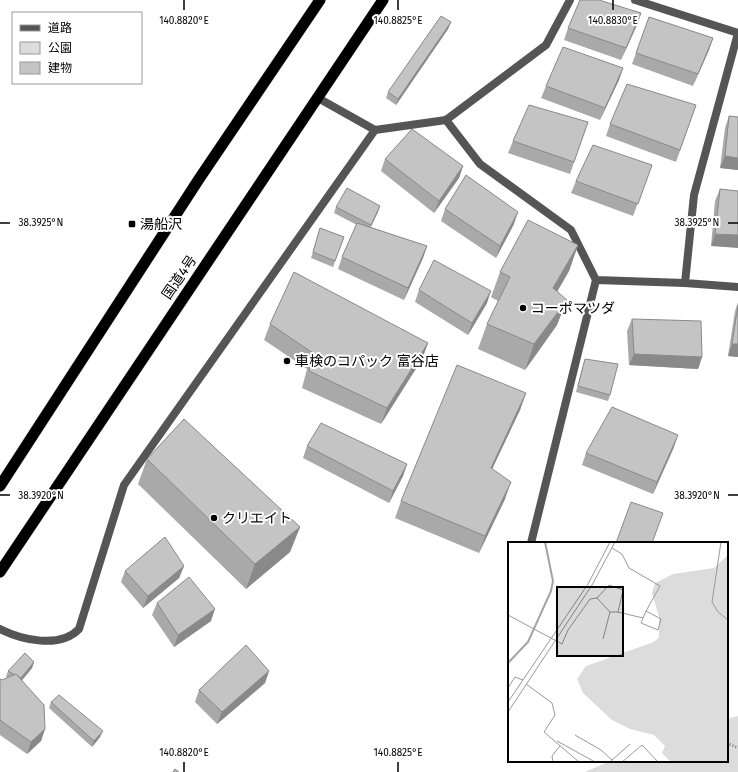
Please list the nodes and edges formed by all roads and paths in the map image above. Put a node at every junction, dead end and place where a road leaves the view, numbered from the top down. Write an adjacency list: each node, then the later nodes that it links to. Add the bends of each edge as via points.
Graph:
1 (320, 0): 11 (highway, via 199,179)
2 (383, 0): 5 (highway, 国道4号)
3 (570, 0): 6 (street, via 546,45)
4 (635, 0): 9 (street, via 738,33 694,195)
5 (318, 98): 7 (street); 13 (highway, 国道4号)
6 (446, 120): 7 (street); 8 (street, via 480,164 571,230)
7 (374, 130): 14 (street, via 124,485 79,629 74,635 60,640 38,641 12,635)
8 (596, 280): 9 (street); 12 (street)
9 (685, 283): 10 (street)
10 (738, 287)
11 (0, 486)
12 (531, 542)
13 (0, 572)
14 (0, 629)
15 (728, 744): 16 (path)
16 (738, 748)

